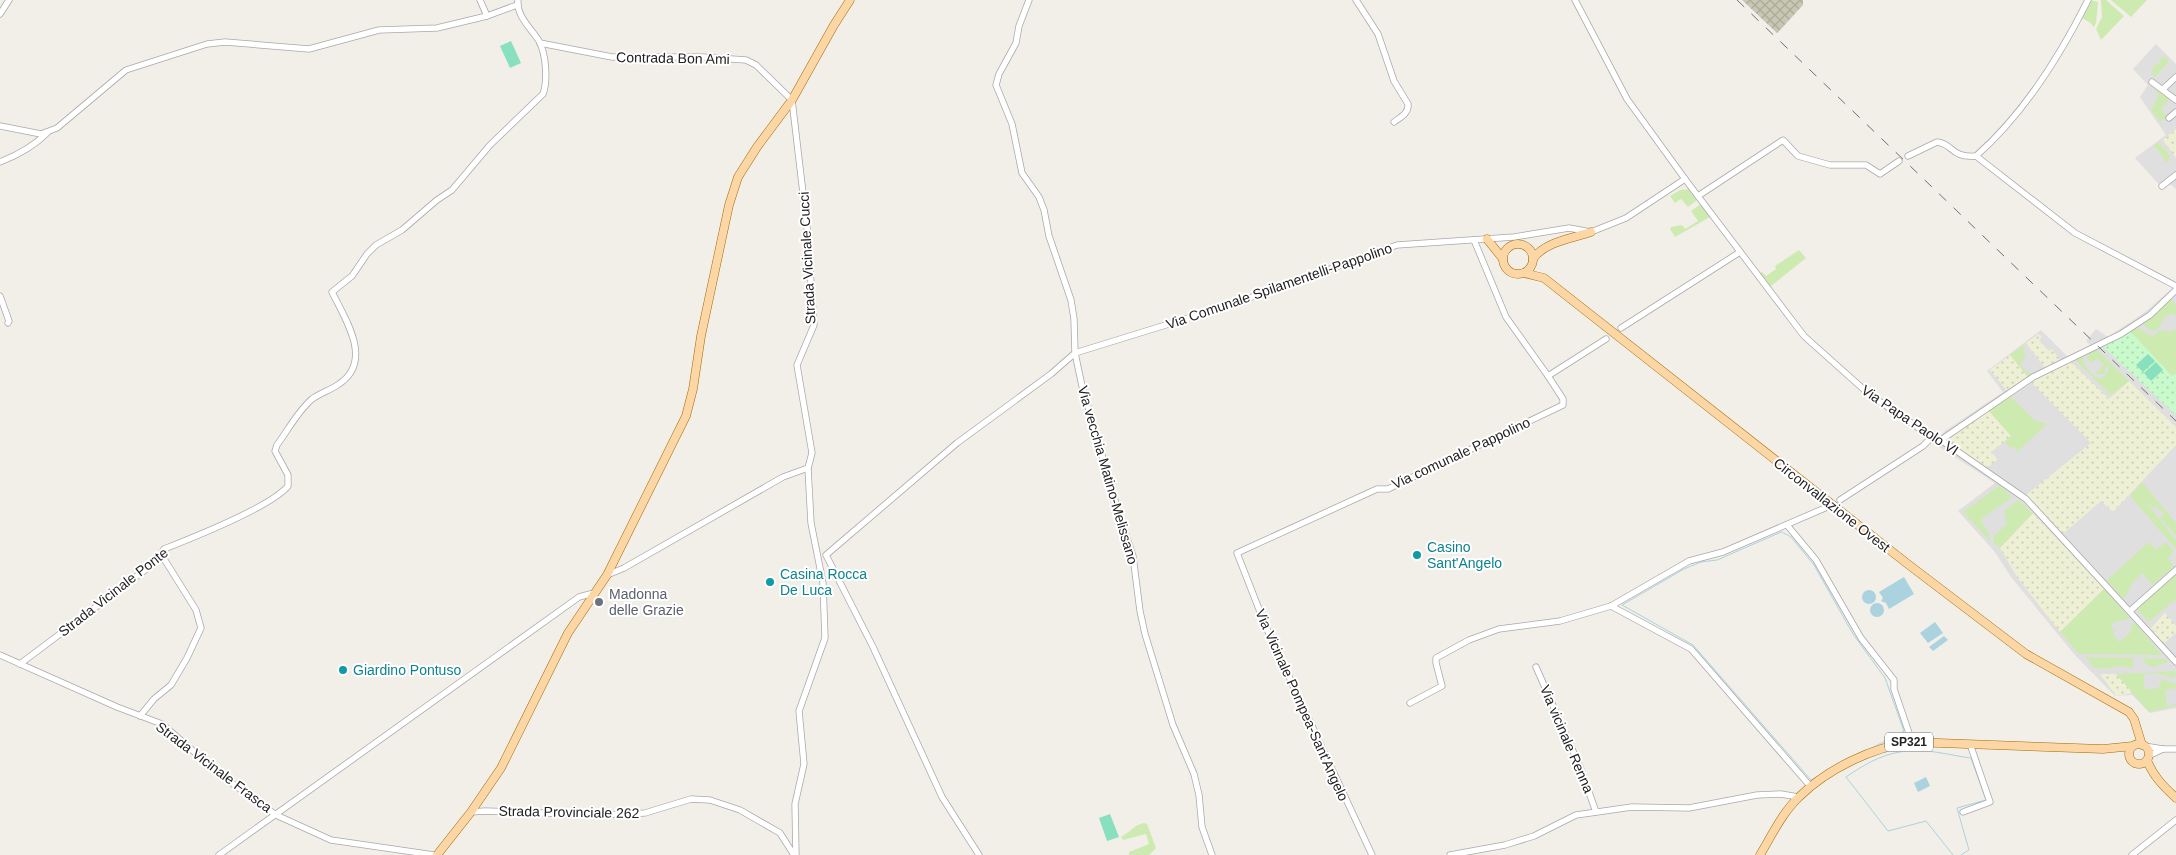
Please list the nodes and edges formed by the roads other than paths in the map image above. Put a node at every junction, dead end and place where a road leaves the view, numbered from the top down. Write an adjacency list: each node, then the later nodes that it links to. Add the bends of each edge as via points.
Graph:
1 (9, 0): 9 (street)
2 (480, 0): 10 (street)
3 (850, 0): 15 (main road)
4 (1029, 0): 48 (street, via 1016,43 996,84 1012,124 1022,173 1039,197 1071,300)
5 (1356, 0): 19 (street, via 1378,34 1394,81 1408,104 1404,115)
6 (1575, 0): 27 (street, Via Papa Paolo VI, via 1627,99)
7 (2088, 0): 23 (street, via 2076,24 2014,118)
8 (518, 2): 10 (street); 11 (street, Strada Vicinale Ponte, via 520,14)
9 (0, 14)
10 (487, 16): 21 (street, via 437,28 380,30 309,49 225,42 207,44 126,70)
11 (540, 43): 15 (street, Contrada Bon Ami, via 612,57 746,60 756,65); 57 (street, Strada Vicinale Ponte, via 547,73 543,94 490,145 452,190 402,230 376,245 352,276 332,292 355,338 357,350 346,378 313,399 277,445 276,451 288,475 288,486 257,508 164,549)
12 (2176, 77): 14 (street)
13 (2152, 82): 14 (street)
14 (2162, 89): 16 (street)
15 (792, 100): 52 (street, Strada Vicinale Cucci, via 808,227 814,325 797,365 812,453); 59 (main road, via 738,177 729,205 686,416)
16 (2176, 100)
17 (2176, 112): 18 (street)
18 (2169, 118)
19 (1394, 122)
20 (0, 126): 21 (street)
21 (47, 133): 25 (street)
22 (1908, 156): 23 (street, via 1941,142 1959,155)
23 (1976, 156): 42 (street, via 2075,233)
24 (1900, 161): 29 (street, via 1880,174 1866,165 1830,165 1798,156 1783,140)
25 (0, 162)
26 (2176, 175): 28 (street)
27 (1685, 179): 29 (street, Via Papa Paolo VI); 30 (street, via 1626,218)
28 (2162, 186)
29 (1698, 196): 37 (street, Via Papa Paolo VI)
30 (1592, 232): 31 (street, via 1569,228); 34 (main road)
31 (1487, 239): 32 (street, Via Comunale Spilamentelli-Pappolino); 33 (main road)
32 (1474, 240): 48 (street, Via Comunale Spilamentelli-Pappolino, via 1397,245 1227,306); 49 (street, via 1506,317)
33 (1493, 247): 36 (main road); 38 (main road)
34 (1547, 247): 35 (main road); 39 (main road)
35 (1529, 249): 36 (main road, via 1516,245); 39 (main road)
36 (1507, 250): 38 (main road)
37 (1740, 252): 46 (street); 50 (street, Via Papa Paolo VI, via 1804,336 1870,395)
38 (1503, 259): 40 (main road, via 1510,272)
39 (1533, 262): 40 (main road); 41 (main road)
40 (1524, 273): 41 (main road, Circonvallazione Ovest)
41 (1544, 278): 71 (main road, Circonvallazione Ovest, via 1909,566 2026,654 2129,712 2138,734)
42 (2176, 286)
43 (2176, 290): 51 (street, via 2150,315 2121,334 2033,377)
44 (0, 296): 45 (street)
45 (8, 323)
46 (1621, 328)
47 (1606, 338): 49 (street)
48 (1075, 353): 89 (street, via 957,443 826,555 873,647 942,797); 90 (street, Via vecchia Matino-Melissano, via 1094,431 1133,556 1140,610 1152,660 1173,725 1194,774 1202,827)
49 (1548, 376): 56 (street, Via comunale Pappolino, via 1563,399 1563,405 1388,488 1377,490)
50 (1932, 437): 51 (street, Via Papa Paolo VI); 53 (street)
51 (1941, 440): 62 (street, Via Papa Paolo VI, via 2026,499)
52 (808, 468): 59 (street, via 775,482); 88 (street, Strada Vicinale Cucci, via 812,522 823,583 825,638 799,712 804,764 795,804)
53 (1840, 500)
54 (1825, 508): 55 (street)
55 (1787, 525): 61 (street, via 1723,552 1689,561); 69 (street, via 1816,560 1861,638 1894,680 1894,689)
56 (1237, 553): 91 (street, Via Vicinale Pompea-Sant'Angelo, via 1266,627)
57 (161, 554): 65 (street, Strada Vicinale Ponte, via 157,561); 68 (street, via 196,610 201,628 171,685)
58 (2176, 570): 62 (street)
59 (607, 575): 60 (main road)
60 (594, 593): 81 (main road, via 568,633 501,768); 84 (street, via 579,597)
61 (1611, 606): 67 (street, via 1560,621 1499,629 1469,640 1436,658 1442,686); 78 (street, via 1691,649)
62 (2130, 611): 64 (street, Via Papa Paolo VI)
63 (0, 656): 65 (street, Strada Vicinale Frasca)
64 (2176, 662)
65 (20, 664): 68 (street, Strada Vicinale Frasca)
66 (1536, 667): 82 (street, Via vicinale Renna, via 1580,766)
67 (1410, 703)
68 (140, 716): 84 (street, Strada Vicinale Frasca, via 162,724 222,776)
69 (1912, 742): 70 (main road, SP321); 78 (main road, SP321, via 1872,751)
70 (1970, 744): 72 (main road, SP321); 83 (street, via 1990,802)
71 (2138, 746): 72 (main road, SP321); 73 (street); 75 (main road, via 2148,752); 76 (main road, via 2129,752)
72 (2103, 749): 76 (main road, via 2122,754)
73 (2163, 749): 74 (street); 75 (street)
74 (2176, 749)
75 (2148, 758): 76 (main road, via 2142,763); 77 (main road, via 2151,771)
76 (2132, 762): 77 (main road)
77 (2159, 782): 80 (main road)
78 (1811, 787): 79 (main road, SP321)
79 (1798, 797): 82 (street, via 1757,795 1690,808 1632,807); 93 (main road, SP321)
80 (2176, 798)
81 (471, 812): 87 (main road); 88 (street, Strada Provinciale 262, via 645,813 691,799 710,800 740,810 780,833)
82 (1596, 812): 92 (street, via 1576,815 1534,836 1505,845)
83 (1963, 812)
84 (276, 815): 86 (street); 87 (street, Strada Vicinale Frasca, via 331,840)
85 (2176, 820): 94 (street)
86 (219, 855)
87 (435, 855)
88 (795, 855)
89 (979, 855)
90 (1212, 855)
91 (1372, 855)
92 (1450, 855)
93 (1760, 855)
94 (2132, 855)

